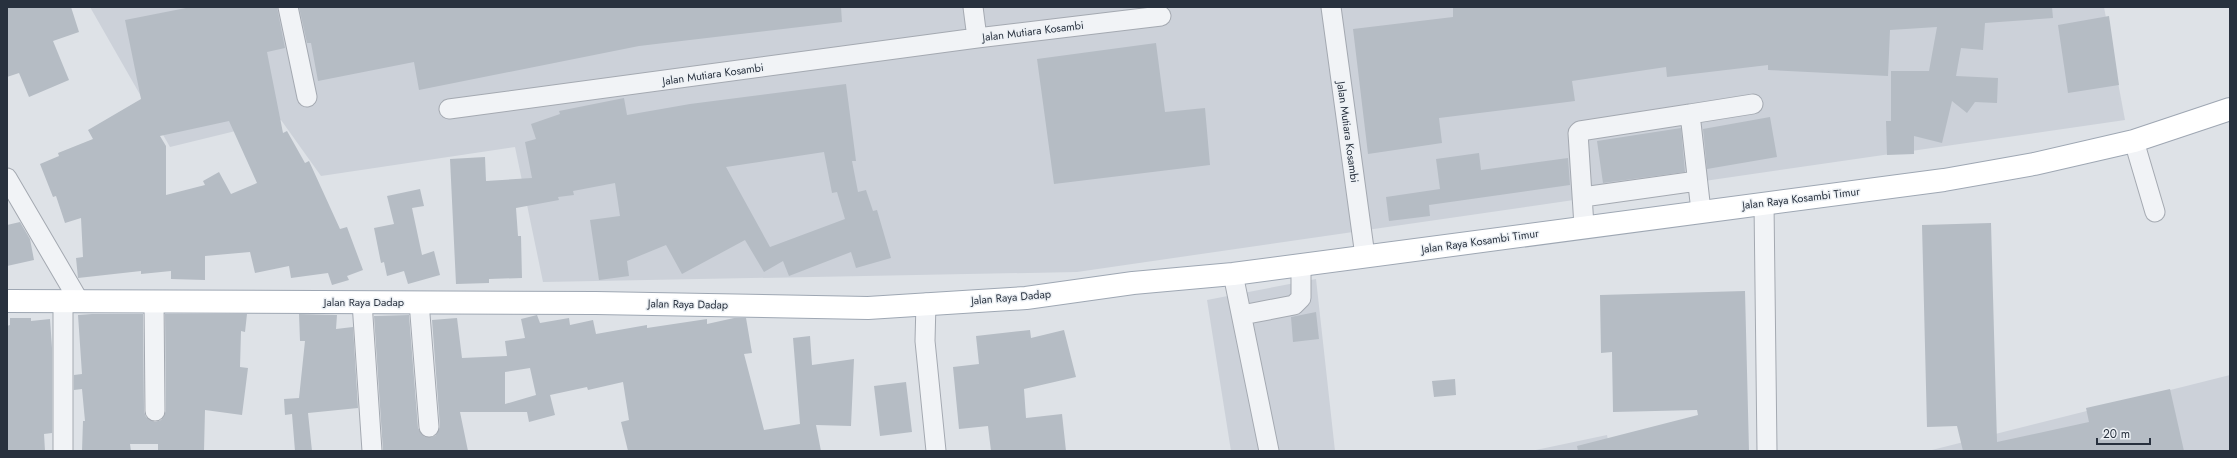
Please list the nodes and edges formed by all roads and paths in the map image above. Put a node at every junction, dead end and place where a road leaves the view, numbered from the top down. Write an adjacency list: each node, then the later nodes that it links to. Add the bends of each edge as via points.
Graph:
1 (288, 7): 6 (street)
2 (973, 7): 5 (street, Jalan Mutiara Kosambi)
3 (1331, 7): 19 (street, Jalan Mutiara Kosambi)
4 (1161, 16): 5 (street, Jalan Mutiara Kosambi)
5 (977, 38): 8 (street, Jalan Mutiara Kosambi)
6 (307, 97)
7 (1753, 104): 10 (street)
8 (449, 109)
9 (2230, 109): 11 (main road, Jalan Raya Kosambi Timur)
10 (1690, 114): 13 (street); 14 (street, via 1580,131 1577,136)
11 (2134, 141): 15 (main road, Jalan Raya Kosambi Timur, via 2034,164 1944,180); 17 (street)
12 (7, 178): 23 (street)
13 (1697, 181): 14 (street); 16 (street)
14 (1583, 198): 18 (street)
15 (1764, 204): 16 (main road, Jalan Raya Kosambi Timur); 35 (street)
16 (1701, 211): 18 (main road, Jalan Raya Kosambi Timur)
17 (2155, 212)
18 (1584, 226): 19 (main road, Jalan Raya Kosambi Timur)
19 (1364, 246): 20 (main road, Jalan Raya Dadap)
20 (1302, 265): 21 (main road, Jalan Raya Dadap); 28 (street, via 1301,298 1298,302 1294,305)
21 (1233, 274): 27 (main road, Jalan Raya Dadap, via 1133,283 1026,298); 28 (street)
22 (7, 301): 23 (main road, Jalan Raya Dadap)
23 (71, 301): 24 (main road, Jalan Raya Dadap); 31 (street)
24 (154, 301): 25 (main road, Jalan Raya Dadap); 29 (street)
25 (362, 302): 26 (main road, Jalan Raya Dadap); 32 (street)
26 (419, 302): 27 (main road, Jalan Raya Dadap, via 868,308); 30 (street)
27 (926, 303): 33 (street, via 925,341)
28 (1242, 315): 34 (street)
29 (155, 411)
30 (429, 427)
31 (63, 451)
32 (372, 451)
33 (936, 451)
34 (1269, 451)
35 (1767, 451)

